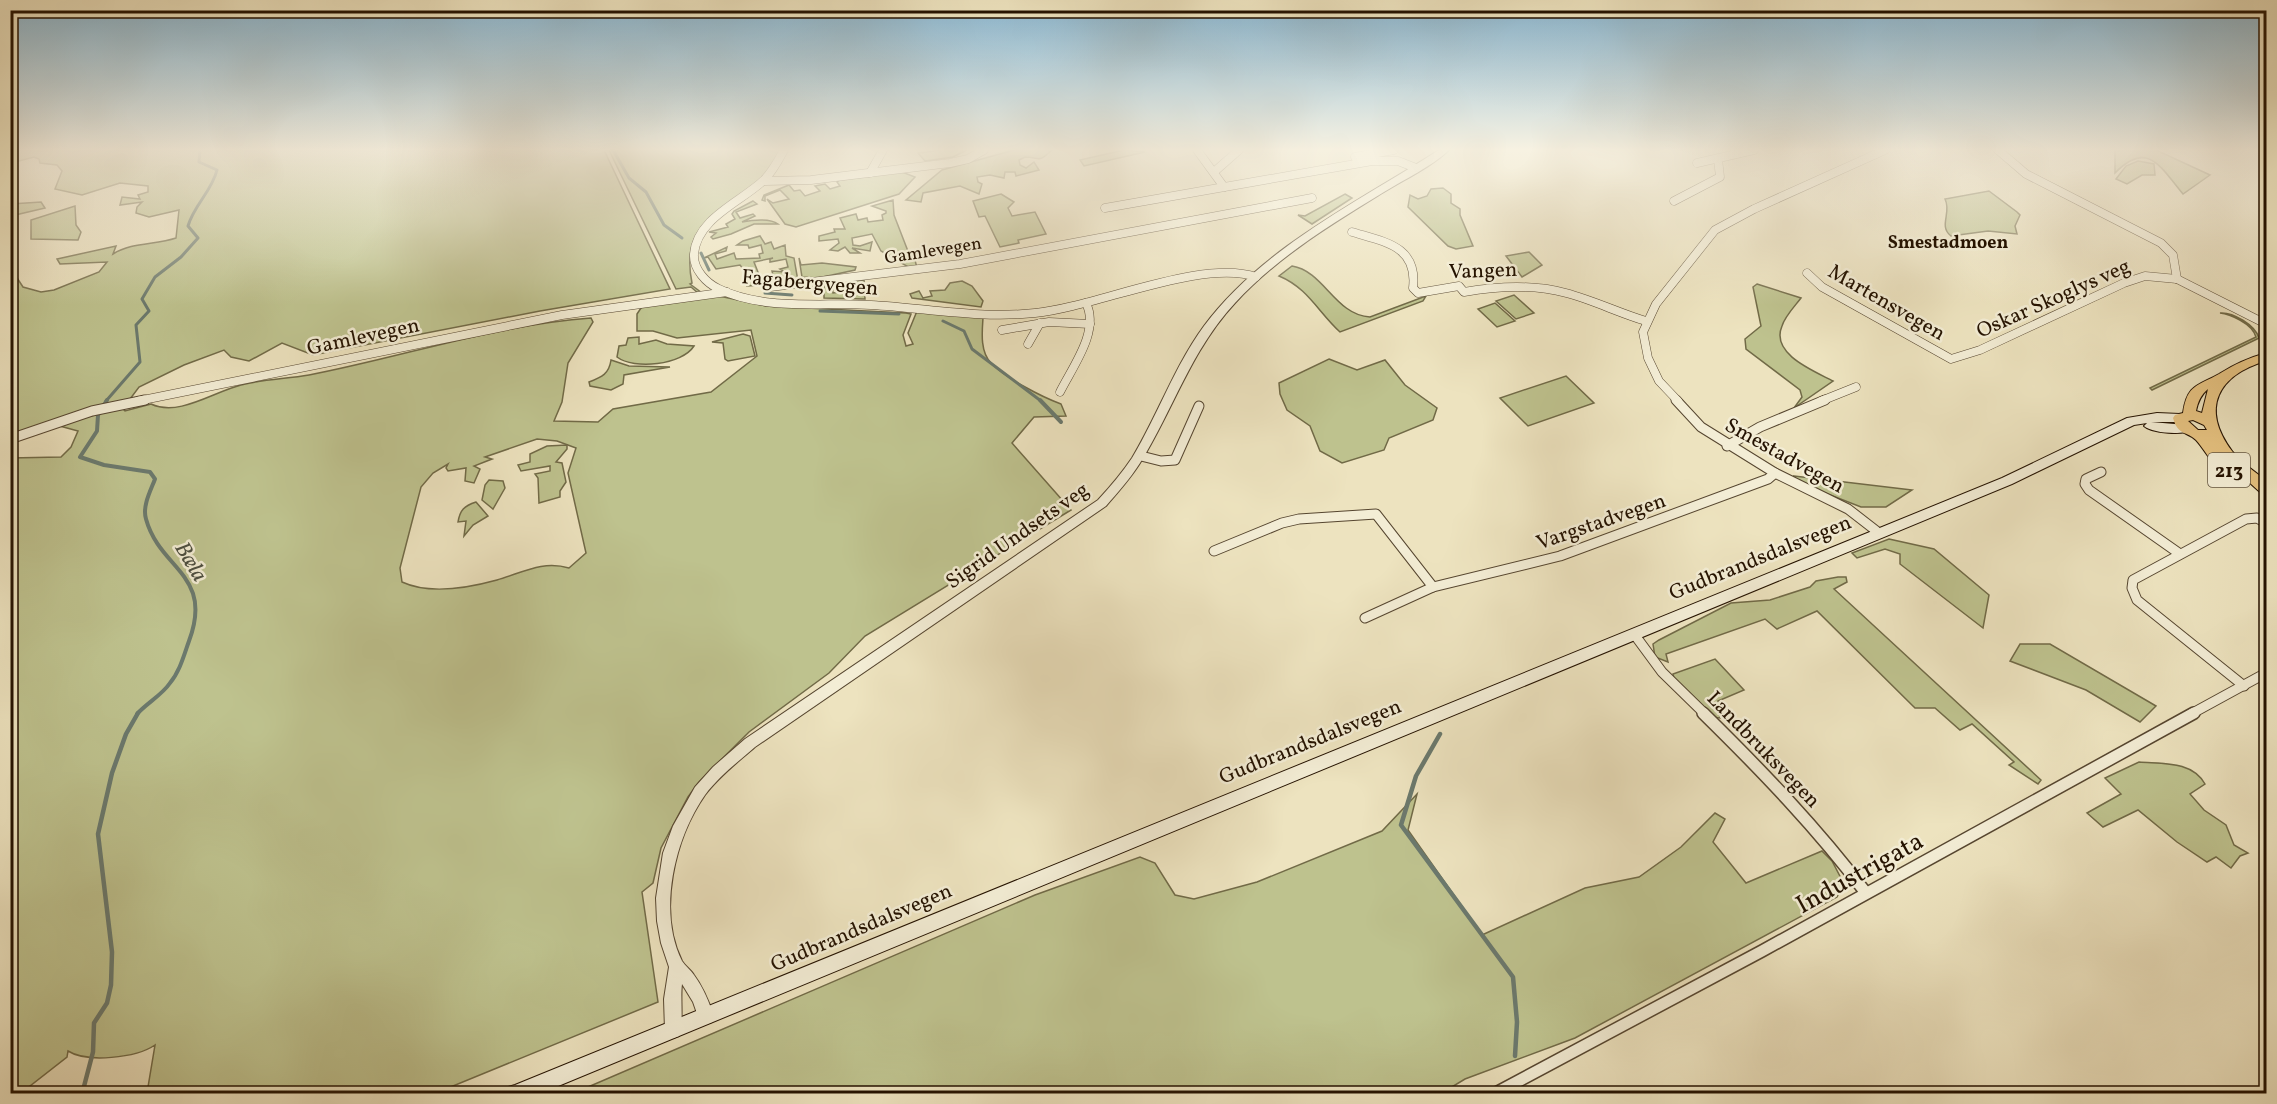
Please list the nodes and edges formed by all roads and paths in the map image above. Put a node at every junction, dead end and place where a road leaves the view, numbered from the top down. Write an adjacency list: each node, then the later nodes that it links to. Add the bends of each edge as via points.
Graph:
1 (737, 202): 13 (street, Fagabergvegen, via 711,221 695,244 694,261 701,275)
2 (1142, 202): 7 (street)
3 (1293, 202): 12 (street, Gamlevegen, via 960,264)
4 (1365, 202): 10 (street, Sigrid Undsets veg)
5 (1773, 202): 16 (street, via 1722,225 1703,243)
6 (2080, 202): 11 (street, via 2161,243 2173,255)
7 (1106, 208)
8 (1352, 232): 16 (street, Vangen, via 1411,258 1413,288 1418,293 1459,286 1464,291 1530,286 1567,293)
9 (1807, 273): 25 (street, Martensvegen, via 1822,287)
10 (1256, 277): 14 (street, Fagabergvegen, via 1218,271); 35 (street, Sigrid Undsets veg, via 1197,344 1176,378)
11 (2177, 279): 15 (street, Oskar Skoglys veg); 25 (street, Oskar Skoglys veg, via 2131,279 1980,350)
12 (770, 287)
13 (728, 292): 14 (street, Fagabergvegen, via 774,301 988,316); 33 (street, Gamlevegen, via 476,331 92,411)
14 (1086, 303): 18 (street, via 1092,315)
15 (2234, 310): 19 (street, Oskar Skoglys veg); 21 (street, Oskar Skoglys veg)
16 (1646, 321): 34 (street, Smestadvegen, via 1644,345 1659,381 1701,427)
17 (1040, 323): 18 (street); 20 (street); 22 (street)
18 (1090, 324): 29 (street, via 1089,335)
19 (2266, 324)
20 (1002, 330)
21 (2266, 331)
22 (1028, 344)
23 (2266, 348): 26 (main road)
24 (2266, 357): 26 (main road)
25 (1951, 359)
26 (2253, 360): 27 (main road)
27 (2221, 378): 31 (main road, via 2206,382 2198,391); 32 (main road, 213, via 2210,396)
28 (1856, 387): 34 (street, via 1760,427)
29 (1060, 392)
30 (1199, 406): 35 (street, via 1175,460)
31 (2185, 420): 32 (main road, 213); 41 (main road, Gudbrandsdalsvegen, via 2121,428 2007,481)
32 (2208, 430): 38 (main road, 213, via 2231,460); 39 (main road, 213, via 2224,465)
33 (10, 439)
34 (1727, 446): 37 (street, Smestadvegen)
35 (1141, 456): 50 (street, Sigrid Undsets veg, via 1126,479 1102,503 750,743 717,772 690,808 668,859 664,915)
36 (2101, 472): 43 (street, via 2086,479 2088,490)
37 (1774, 473): 41 (street, Smestadvegen, via 1848,509); 44 (street, Vargstadvegen, via 1768,479 1560,556)
38 (2266, 489)
39 (2266, 499)
40 (2266, 523): 43 (street, via 2257,518 2246,519)
41 (1879, 533): 46 (main road, Gudbrandsdalsvegen)
42 (1214, 551): 44 (street, via 1282,523 1376,514)
43 (2180, 554): 48 (street, via 2133,580 2137,600)
44 (1433, 587): 45 (street, Vargstadvegen)
45 (1365, 618)
46 (1634, 634): 49 (street, Landbruksvegen, via 1662,672 1788,800); 51 (main road, Gudbrandsdalsvegen)
47 (2264, 677): 48 (street, Industrigata)
48 (2244, 686): 49 (street, Industrigata)
49 (1866, 893): 54 (street, Industrigata)
50 (677, 967): 51 (street, Sigrid Undsets veg, via 699,997); 52 (street, Sigrid Undsets veg)
51 (706, 1016): 52 (main road, Gudbrandsdalsvegen)
52 (673, 1030): 53 (main road, Gudbrandsdalsvegen)
53 (515, 1094)
54 (1494, 1094)

